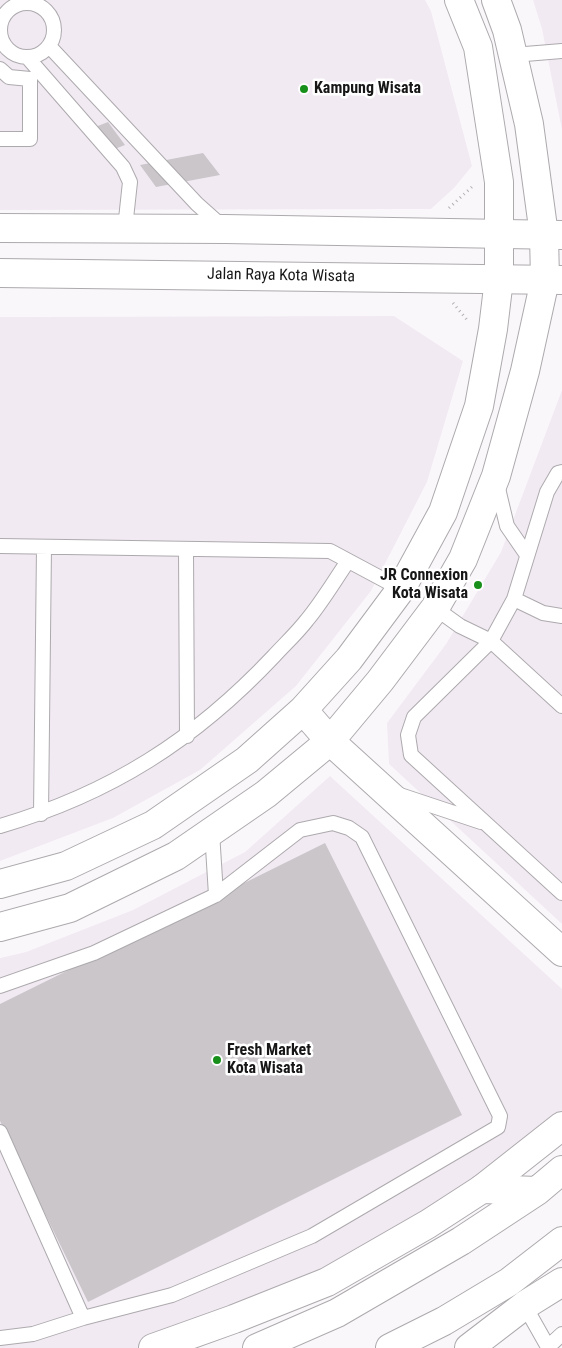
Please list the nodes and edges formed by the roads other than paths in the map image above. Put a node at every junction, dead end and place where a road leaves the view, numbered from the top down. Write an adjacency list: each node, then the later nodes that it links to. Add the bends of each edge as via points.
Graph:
1 (458, 0): 13 (street, via 478,47 499,182)
2 (496, 0): 6 (street)
3 (35, 2): 4 (lane, via 53,21 54,34); 7 (lane, via 12,8 0,27 7,49 16,56)
4 (49, 46): 7 (lane); 12 (lane, via 197,204)
5 (562, 51): 6 (lane)
6 (513, 56): 14 (street)
7 (28, 58): 11 (lane, via 123,167 130,182)
8 (0, 69): 9 (lane, via 9,77 30,79 30,139)
9 (0, 139)
10 (0, 228): 11 (street)
11 (125, 228): 12 (street)
12 (225, 229): 13 (street)
13 (499, 234): 14 (street); 16 (street)
14 (553, 235): 17 (street)
15 (0, 274): 16 (street, Jalan Raya Kota Wisata)
16 (499, 279): 17 (street, Jalan Raya Kota Wisata); 25 (street, via 479,406 446,504)
17 (554, 280): 19 (street, via 524,371)
18 (562, 472): 23 (lane, via 558,473 548,492)
19 (496, 476): 23 (lane, via 506,526); 27 (street, via 463,559)
20 (0, 546): 21 (lane)
21 (44, 547): 22 (lane); 35 (lane)
22 (186, 549): 24 (lane, via 330,551); 32 (lane)
23 (527, 555): 26 (lane)
24 (348, 561): 25 (lane); 32 (lane, via 308,620 243,688)
25 (401, 589): 31 (street, via 349,659)
26 (514, 599): 28 (lane, via 543,613); 29 (lane)
27 (435, 608): 29 (lane, via 460,626); 33 (street)
28 (562, 616)
29 (491, 641): 30 (lane); 36 (lane, via 414,717 408,735 411,755)
30 (562, 706)
31 (303, 710): 33 (street); 39 (street, via 247,760 153,825 66,866)
32 (187, 736): 35 (lane, via 102,788)
33 (330, 741): 34 (street); 38 (street, via 266,794)
34 (382, 789): 36 (lane); 43 (street)
35 (41, 814): 37 (lane)
36 (488, 824): 40 (lane)
37 (0, 826)
38 (212, 832): 41 (lane); 42 (street, via 176,856 70,908)
39 (0, 884)
40 (562, 893)
41 (216, 895): 44 (lane, via 94,953); 54 (lane, via 300,830 333,823 350,828 362,837 500,1116 500,1124 312,1236 172,1295)
42 (0, 927)
43 (562, 952)
44 (0, 986)
45 (562, 1126): 48 (street)
46 (0, 1132): 54 (lane)
47 (562, 1170): 49 (street)
48 (482, 1189): 49 (street); 58 (street, via 327,1282)
49 (537, 1191): 59 (street, via 461,1241 337,1313)
50 (562, 1241): 51 (street)
51 (509, 1282): 53 (lane); 60 (street, via 444,1322)
52 (562, 1282): 53 (street)
53 (525, 1305): 61 (street); 62 (lane)
54 (83, 1318): 57 (lane)
55 (562, 1334): 62 (lane)
56 (0, 1338): 57 (lane)
57 (33, 1341)
58 (153, 1348)
59 (257, 1348)
60 (390, 1348)
61 (469, 1348)
62 (547, 1348)

